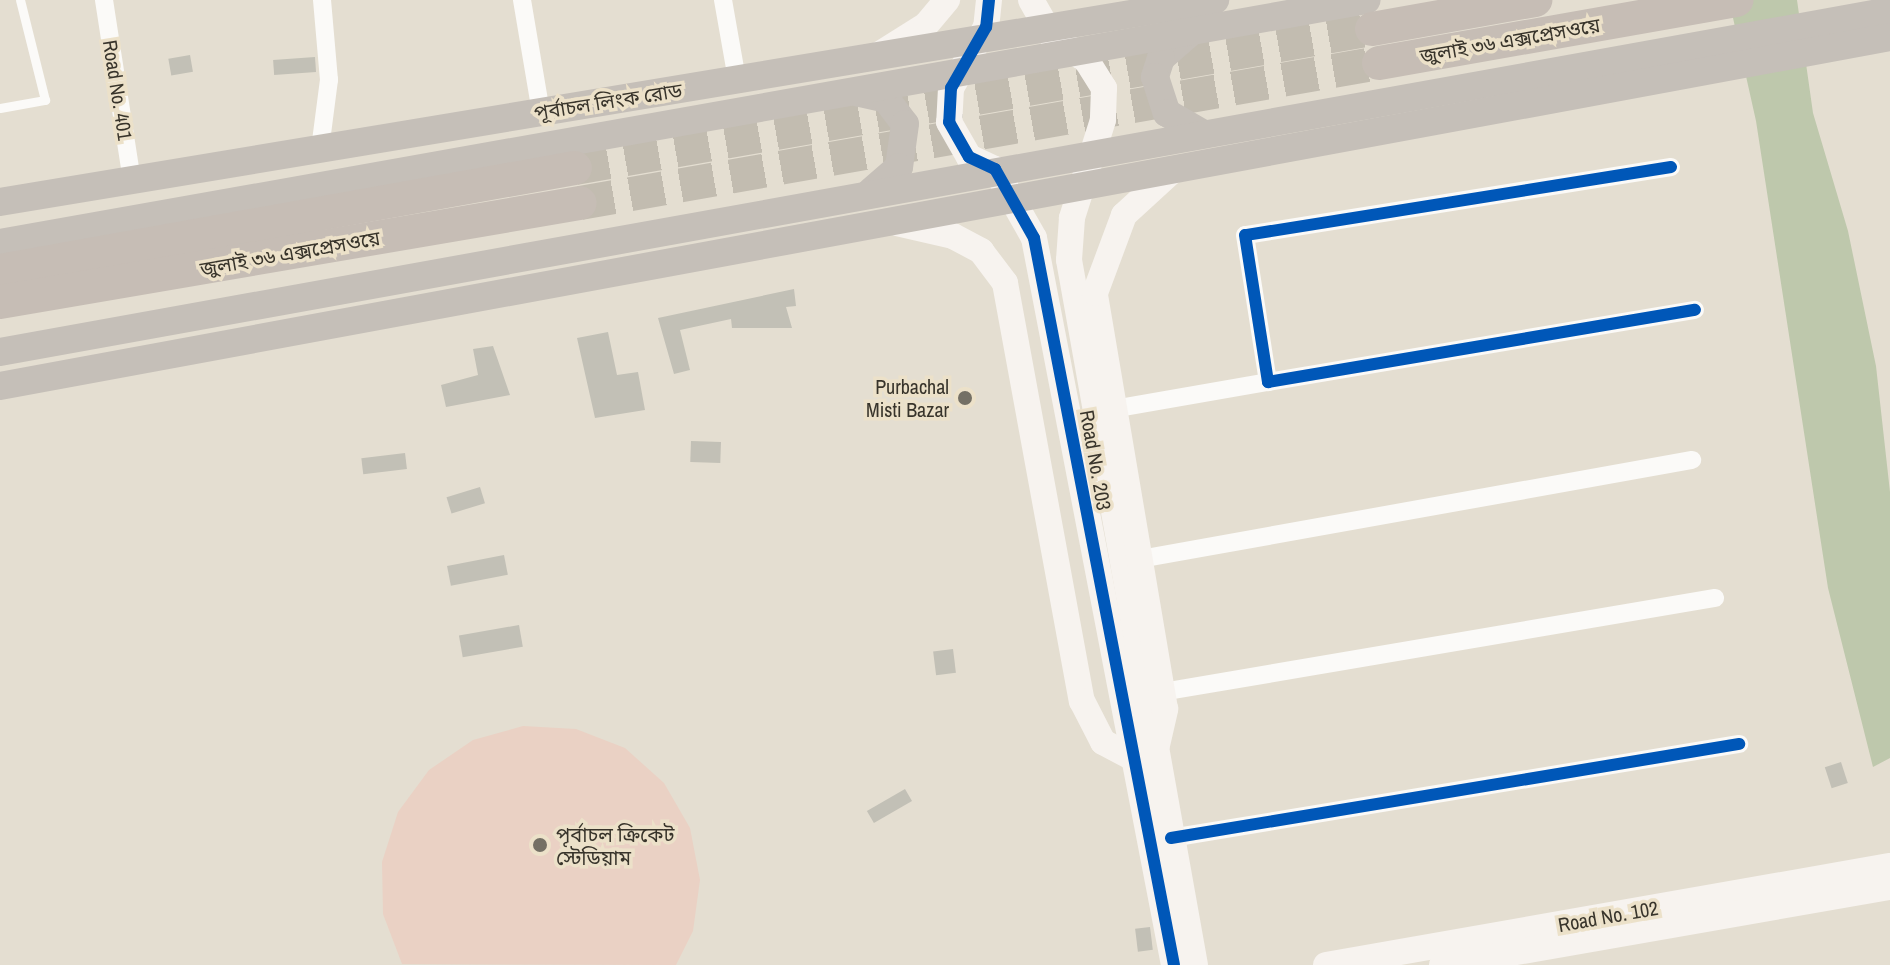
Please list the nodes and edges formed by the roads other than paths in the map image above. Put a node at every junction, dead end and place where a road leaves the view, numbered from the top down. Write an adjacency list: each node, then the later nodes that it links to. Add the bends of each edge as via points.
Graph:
1 (20, 0): 24 (lane, via 45,100)
2 (104, 0): 33 (street, Road No. 401)
3 (322, 0): 27 (street, via 329,80)
4 (522, 0): 25 (street)
5 (723, 0): 22 (street)
6 (947, 0): 19 (street, via 926,25)
7 (989, 0): 21 (street, Road No. 203, via 986,27)
8 (1031, 0): 18 (street, Road No. 203)
9 (1106, 0): 13 (street)
10 (1215, 0): 13 (main road, পূর্বাচল লিংক রোড)
11 (1535, 0): 15 (highway, জুলাই ৩৬ এক্সপ্রেসওয়ে)
12 (1736, 0): 20 (highway, জুলাই ৩৬ এক্সপ্রেসওয়ে)
13 (1149, 11): 19 (main road, পূর্বাচল লিংক রোড)
14 (1890, 11): 26 (main road)
15 (1370, 14): 16 (main road)
16 (1193, 31): 18 (main road); 26 (main road, via 1161,58 1155,77 1167,113)
17 (1890, 37): 32 (main road)
18 (1070, 52): 21 (main road); 28 (street, Road No. 203, via 1097,71 1104,88 1103,120)
19 (870, 59): 22 (main road, পূর্বাচল লিংক রোড)
20 (1379, 63)
21 (962, 71): 23 (main road); 31 (street, Road No. 203, via 951,88 949,122 969,157)
22 (737, 79): 25 (main road, পূর্বাচল লিংক রোড)
23 (851, 91): 34 (main road, via 886,99 905,124 899,167); 38 (main road)
24 (0, 108)
25 (541, 112): 27 (main road, পূর্বাচল লিংক রোড)
26 (1202, 133): 28 (main road)
27 (320, 149): 33 (main road, পূর্বাচল লিংক রোড)
28 (1089, 153): 31 (main road); 50 (street, Road No. 203, via 1069,260)
29 (1671, 167): 43 (street, via 1245,235)
30 (575, 168): 39 (highway, জুলাই ৩৬ এক্সপ্রেসওয়ে)
31 (995, 169): 34 (main road); 50 (street, Road No. 203, via 1034,238)
32 (1171, 172): 37 (main road); 45 (street, Road No. 203, via 1124,215 1103,259 1095,293)
33 (132, 180): 35 (main road, পূর্বাচল লিংক রোড)
34 (871, 191): 42 (main road, via 295,293)
35 (0, 202)
36 (580, 203): 40 (highway, জুলাই ৩৬ এক্সপ্রেসওয়ে)
37 (897, 223): 44 (main road); 50 (street, via 953,236 981,251 1005,283 1082,701 1103,742)
38 (0, 243)
39 (0, 271)
40 (0, 302)
41 (1695, 310): 43 (street)
42 (0, 352)
43 (1268, 382): 45 (street)
44 (0, 386)
45 (1113, 409): 47 (street, Road No. 203)
46 (1692, 460): 47 (street)
47 (1140, 559): 49 (street, Road No. 203)
48 (1715, 598): 49 (street)
49 (1162, 692): 50 (street, Road No. 203, via 1164,732)
50 (1140, 744): 52 (street, Road No. 203); 56 (street, Road No. 203)
51 (1739, 744): 52 (street)
52 (1171, 838): 57 (street, Road No. 203)
53 (1890, 866): 55 (street, Road No. 102)
54 (1890, 887): 55 (street, Road No. 102)
55 (1789, 894): 58 (street, Road No. 102); 59 (street, Road No. 102)
56 (1174, 965)
57 (1195, 965)
58 (1326, 965)
59 (1442, 965)

